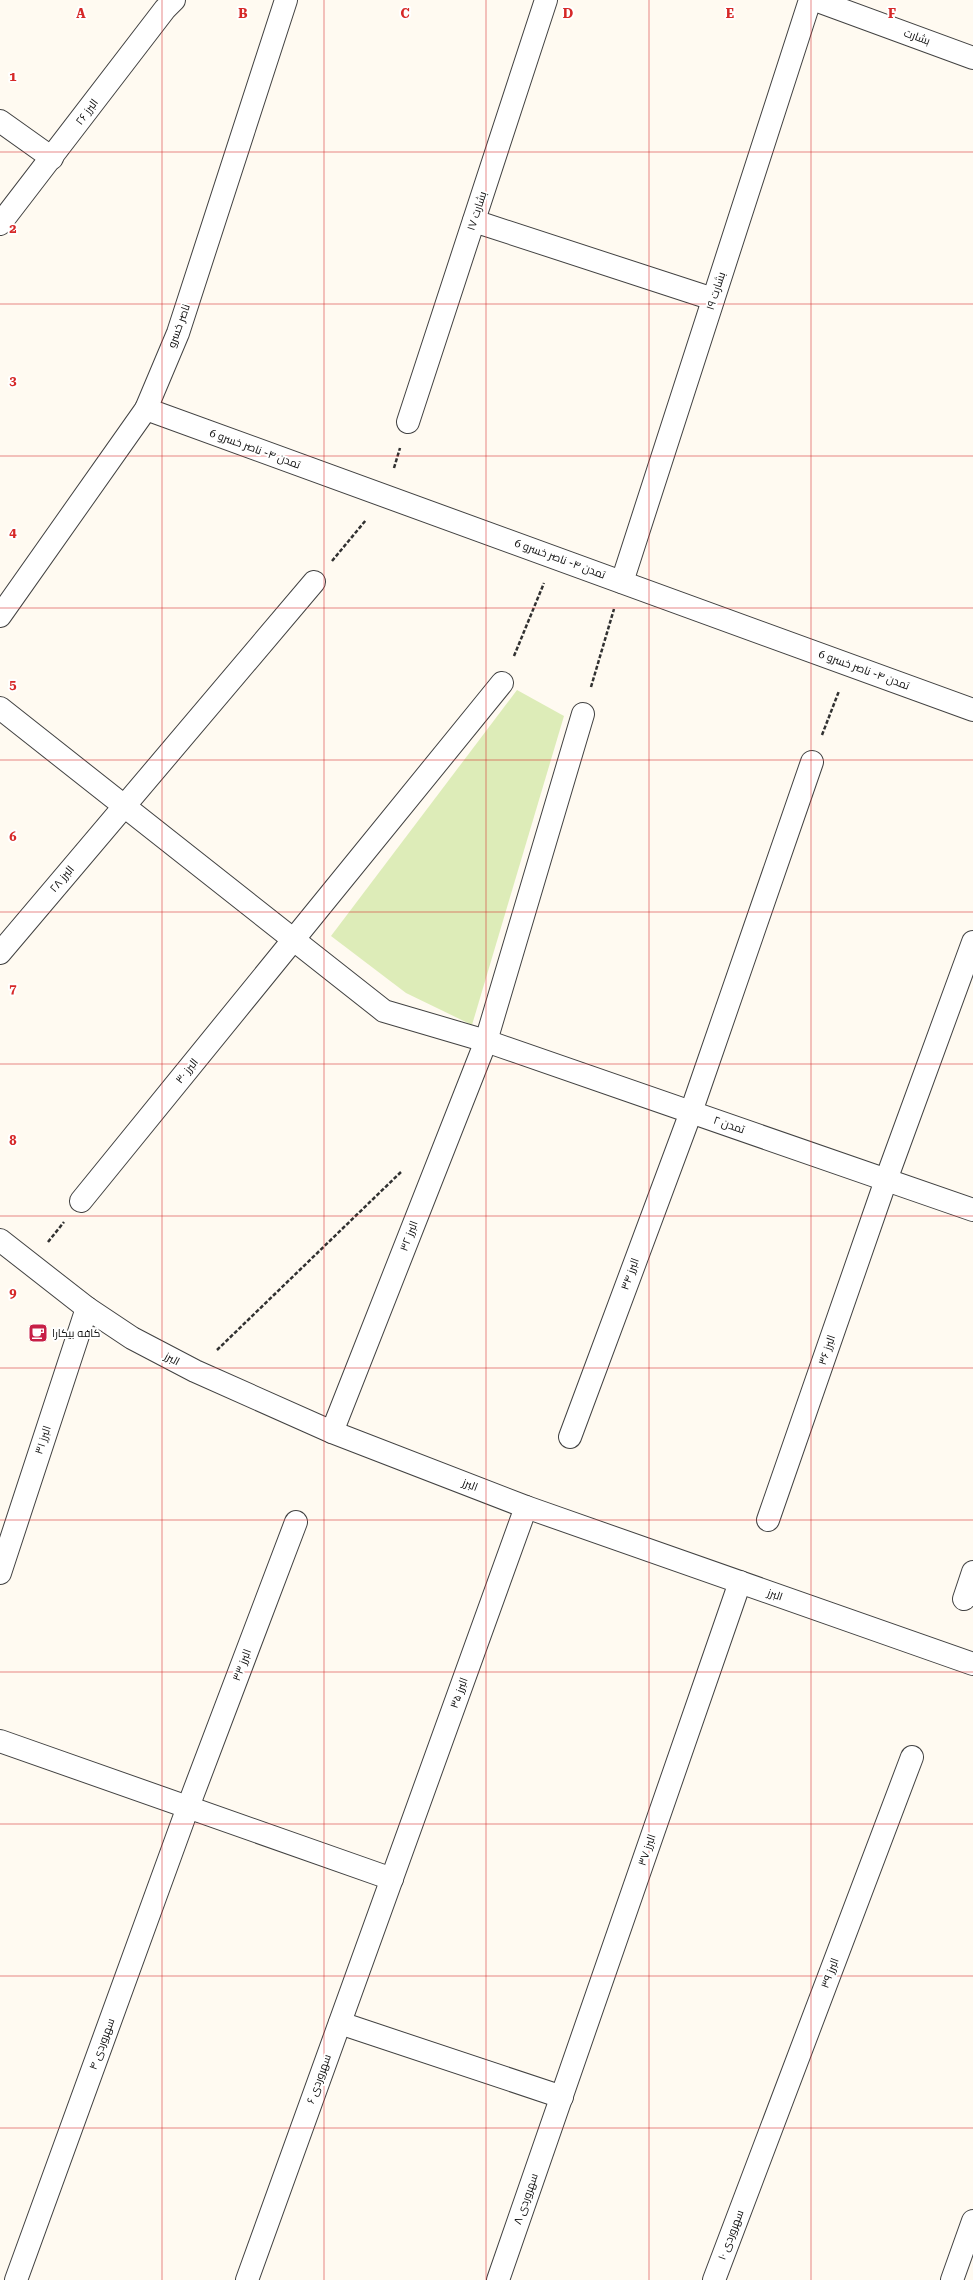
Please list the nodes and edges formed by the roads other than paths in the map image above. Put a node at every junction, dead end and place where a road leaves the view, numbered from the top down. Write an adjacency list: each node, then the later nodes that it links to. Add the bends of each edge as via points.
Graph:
1 (174, 0): 8 (street, البرز ۲۶, via 165,8)
2 (286, 0): 12 (street, ناصر خسرو, via 178,333)
3 (546, 0): 9 (street, بشارت ۱۷)
4 (810, 0): 11 (street, بشارت ۱۹)
5 (815, 0): 6 (street, بشارت)
6 (973, 58)
7 (0, 121): 8 (street)
8 (52, 158): 10 (street, البرز ۲۶)
9 (474, 221): 11 (street); 13 (street, بشارت ۱۷)
10 (0, 224)
11 (713, 299): 15 (street, بشارت ۱۹)
12 (146, 409): 15 (street, تمدن ۴- ناصر خسرو 6); 16 (street, ناصر خسرو)
13 (408, 422)
14 (314, 582): 22 (street, البرز ۲۸)
15 (622, 582): 19 (street, تمدن ۴- ناصر خسرو 6)
16 (0, 616)
17 (502, 682): 23 (street, البرز ۳۰)
18 (0, 708): 22 (street, تمدن ۲)
19 (973, 710)
20 (583, 714): 26 (street, البرز ۳۲)
21 (812, 762): 27 (street, البرز ۳۴)
22 (124, 806): 23 (street, تمدن ۲); 25 (street, البرز ۲۸)
23 (292, 941): 26 (street, تمدن ۲, via 384,1011); 29 (street, البرز ۳۰)
24 (973, 942): 28 (street, البرز ۳۶)
25 (0, 953)
26 (486, 1041): 27 (street, تمدن ۲); 33 (street, البرز ۳۲)
27 (691, 1112): 28 (street, تمدن ۲); 34 (street, البرز ۳۴)
28 (886, 1180): 30 (street, تمدن ۲); 36 (street, البرز ۳۶)
29 (81, 1201)
30 (973, 1210)
31 (0, 1240): 32 (street, البرز)
32 (87, 1308): 33 (street, البرز, via 132,1338 195,1371); 39 (street, البرز ۳۱)
33 (332, 1432): 35 (street, البرز)
34 (570, 1437)
35 (526, 1506): 40 (street, البرز); 46 (street, البرز ۳۵)
36 (768, 1520)
37 (296, 1522): 45 (street, البرز ۳۳)
38 (973, 1572): 41 (street)
39 (0, 1573)
40 (740, 1582): 42 (street, البرز); 48 (street, البرز ۳۷)
41 (964, 1598)
42 (973, 1664)
43 (0, 1742): 45 (street)
44 (912, 1757): 50 (street, البرز ۳۹)
45 (188, 1807): 46 (street); 52 (street, سهروردی ۴)
46 (392, 1878): 47 (street, سهروردی ۶)
47 (340, 2023): 48 (street); 53 (street, سهروردی ۶)
48 (562, 2097): 49 (street, البرز ۳۷)
49 (554, 2118): 54 (street, سهروردی ۸)
50 (748, 2189): 55 (street, سهروردی ۱۰)
51 (973, 2221): 56 (street)
52 (16, 2280)
53 (247, 2280)
54 (498, 2280)
55 (714, 2280)
56 (952, 2280)

